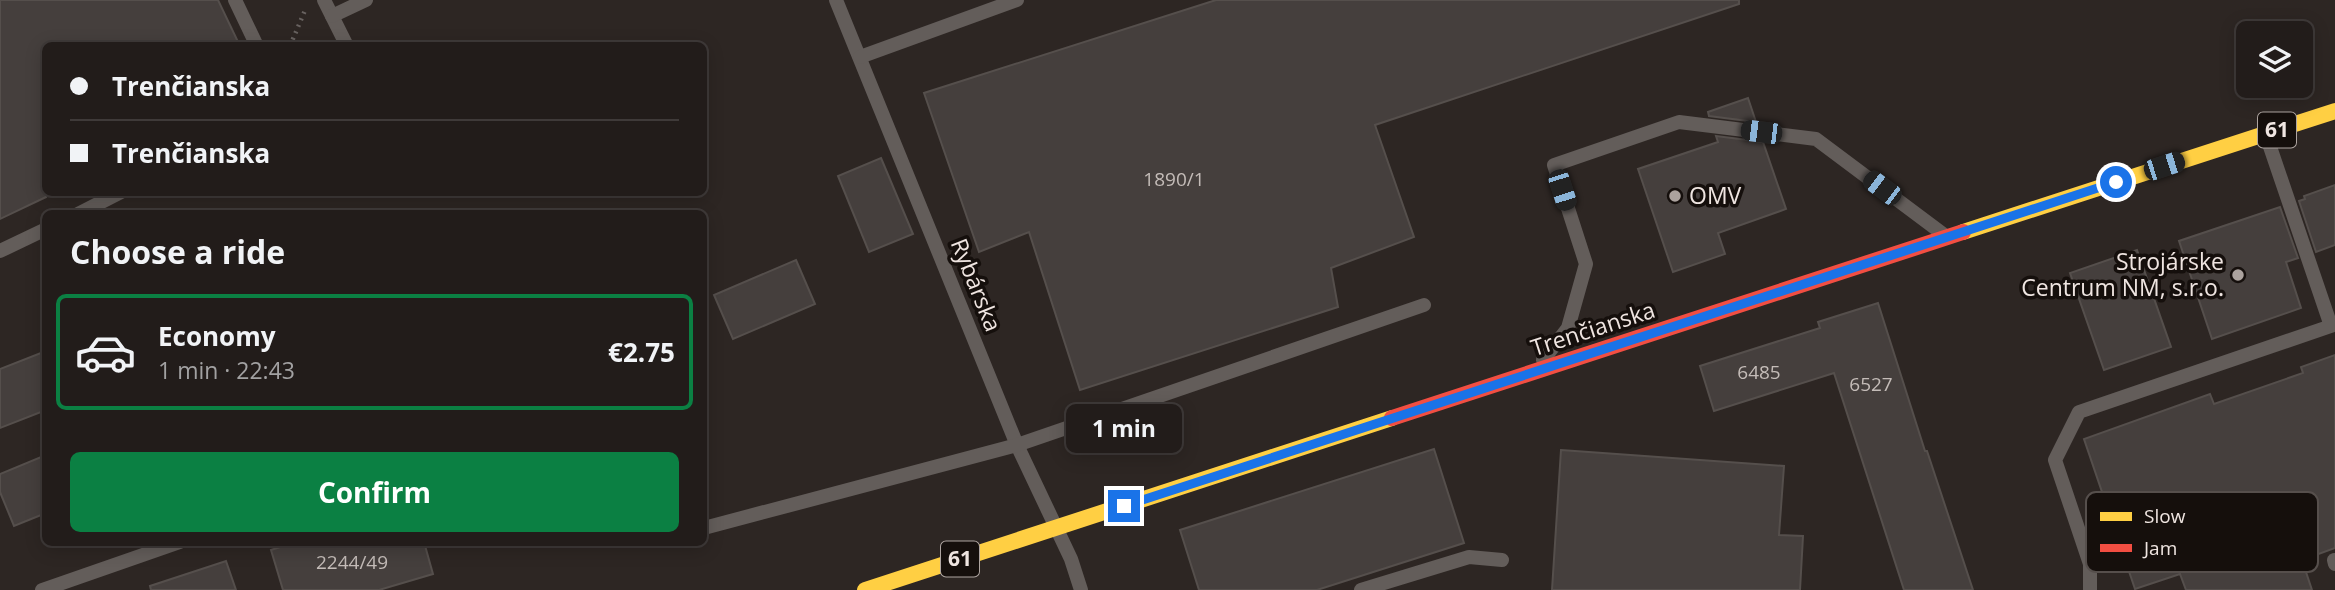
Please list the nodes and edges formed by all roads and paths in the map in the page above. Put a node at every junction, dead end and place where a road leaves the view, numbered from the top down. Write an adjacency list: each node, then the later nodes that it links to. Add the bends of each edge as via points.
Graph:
1 (235, 0): 8 (lane)
2 (309, 0): 9 (path)
3 (324, 0): 7 (lane)
4 (366, 0): 7 (lane)
5 (836, 0): 11 (lane, Rybárska)
6 (1009, 1): 11 (lane)
7 (332, 16): 10 (lane)
8 (255, 42)
9 (292, 42)
10 (345, 42)
11 (860, 57): 22 (lane, Rybárska)
12 (2335, 111): 13 (main road, Trenčianska / 61)
13 (2266, 133): 17 (main road, Trenčianska / 61); 20 (lane)
14 (113, 196): 15 (lane)
15 (86, 210)
16 (42, 231): 18 (lane)
17 (1947, 237): 21 (main road, Trenčianska / 61); 21 (lane, via 1816,139 1679,122 1553,165 1586,264 1568,328)
18 (0, 251)
19 (1424, 304): 22 (lane)
20 (2333, 326): 26 (lane, via 2080,412 2055,460)
21 (1533, 372): 24 (main road, Trenčianska / 61)
22 (1017, 445): 23 (lane); 24 (lane, Rybárska)
23 (707, 527)
24 (1056, 528): 30 (main road, Trenčianska / 61, via 935,573); 31 (lane, Rybárska)
25 (168, 546): 29 (lane)
26 (2086, 552)
27 (1502, 561): 32 (lane, via 1469,557)
28 (2090, 572): 33 (lane)
29 (42, 590)
30 (865, 590)
31 (1081, 590)
32 (1361, 590)
33 (2090, 590)

